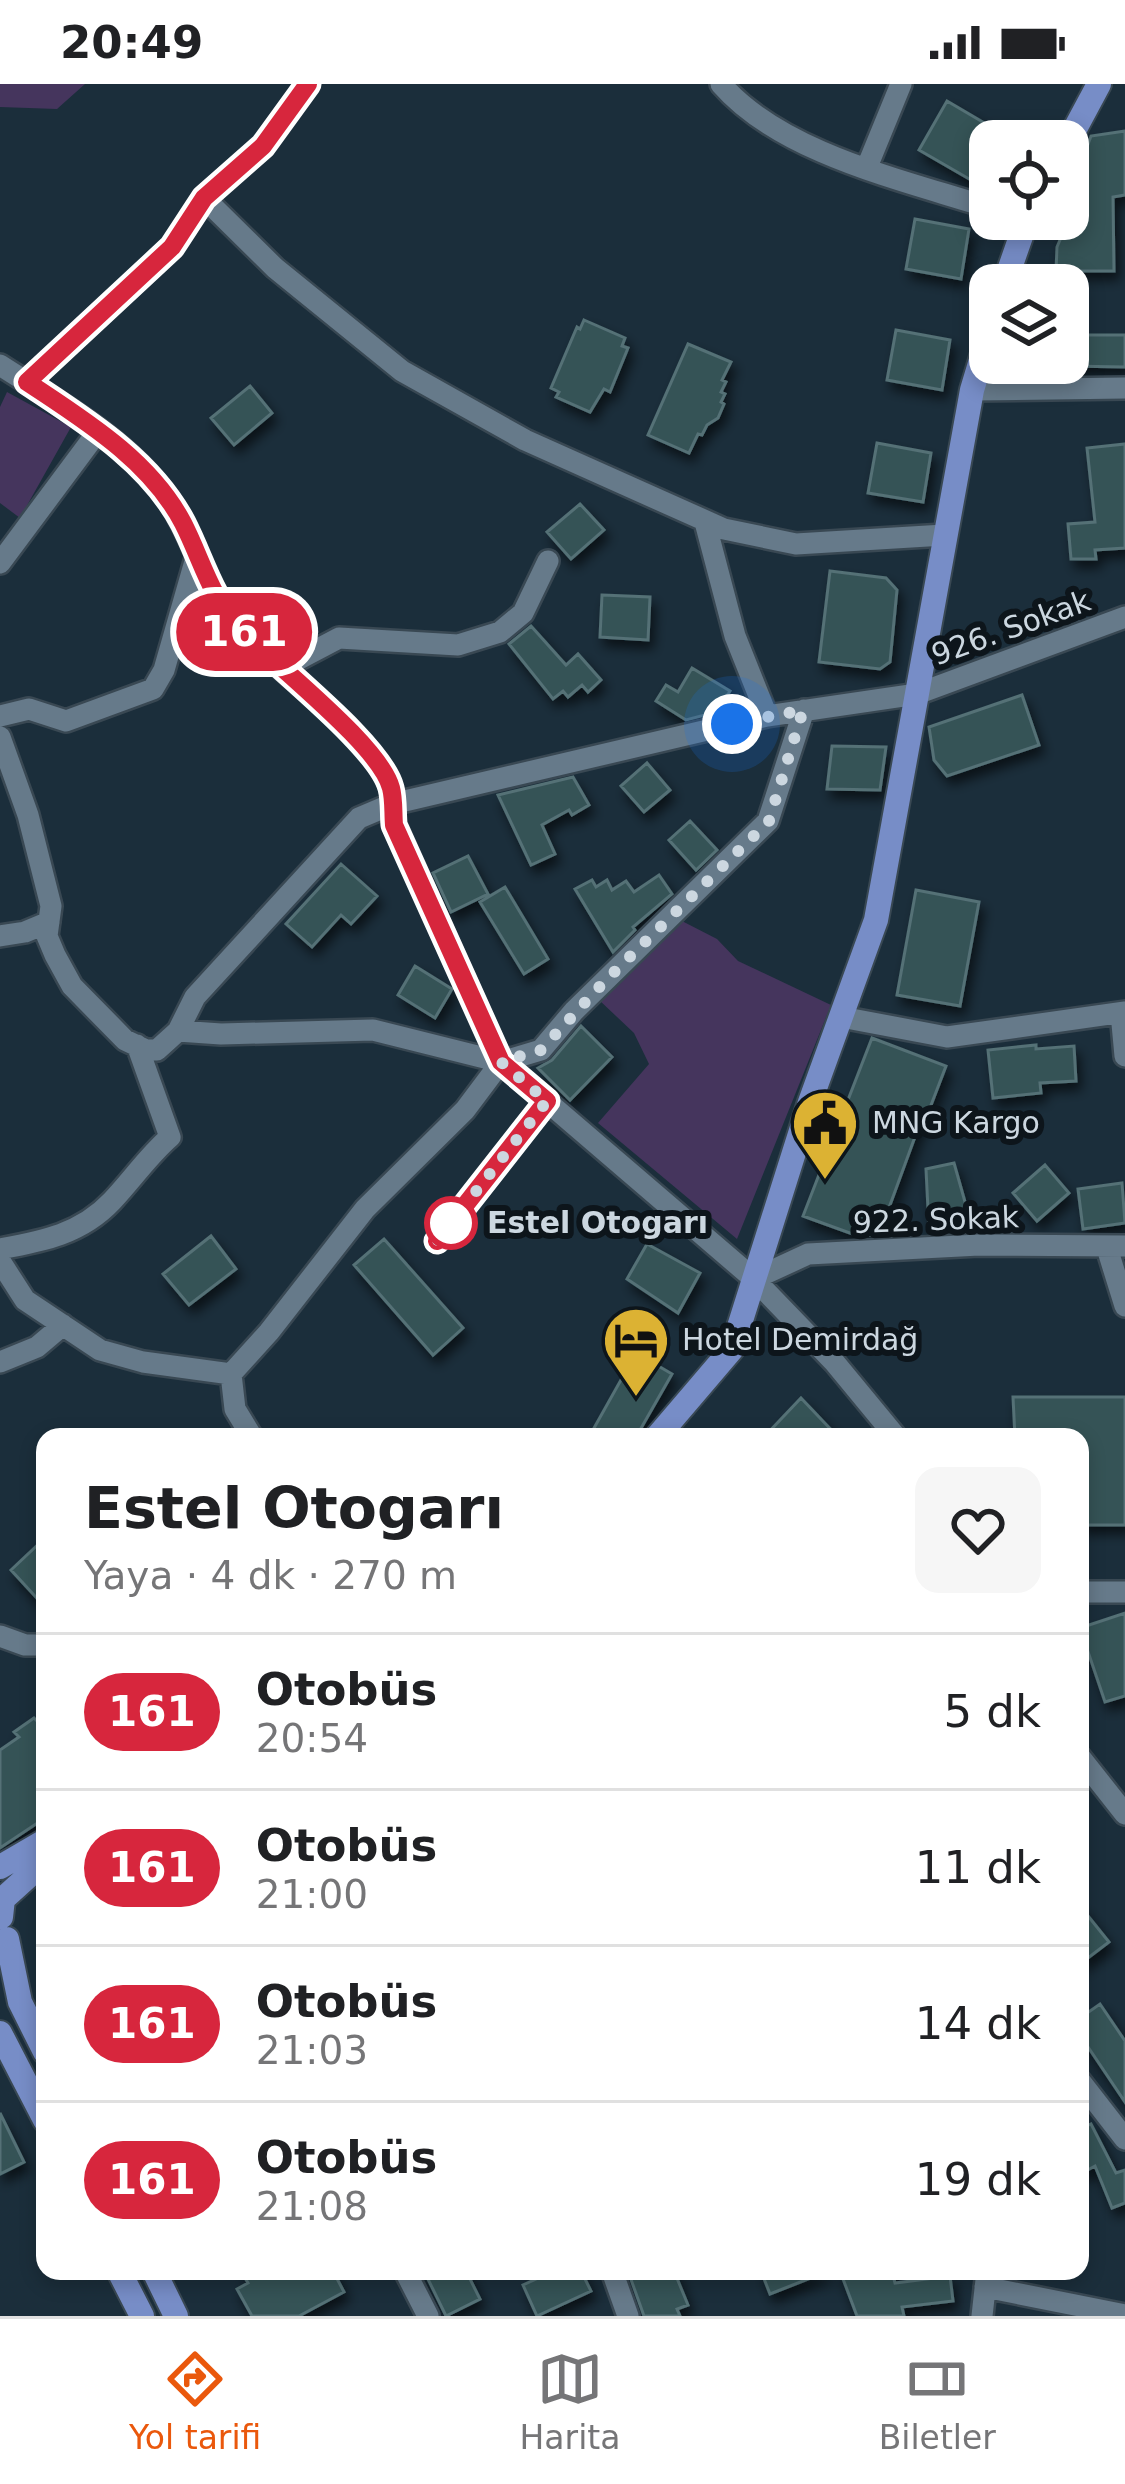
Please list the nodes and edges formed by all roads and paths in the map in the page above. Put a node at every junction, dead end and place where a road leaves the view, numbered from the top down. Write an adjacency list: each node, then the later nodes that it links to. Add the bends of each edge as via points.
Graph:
1 (308, 84): 7 (street, via 263,146)
2 (721, 84): 6 (street, via 739,105 826,154)
3 (901, 84): 6 (street)
4 (1099, 84): 5 (main road)
5 (1080, 120)
6 (867, 167): 8 (street)
7 (204, 198): 10 (street, via 172,247); 15 (street, via 402,371 525,440)
8 (969, 201)
9 (1, 369): 10 (street)
10 (27, 382): 14 (street)
11 (974, 384): 13 (main road)
12 (1125, 388): 13 (street)
13 (972, 390): 16 (main road)
14 (99, 430): 17 (street, via 162,490); 19 (street)
15 (706, 522): 16 (street, via 796,544); 25 (street, via 735,636)
16 (944, 535): 22 (main road)
17 (196, 557): 21 (street, via 237,626); 24 (street, via 153,688 66,721 29,710)
18 (548, 561): 21 (street, via 523,613 500,632 458,645 339,638)
19 (0, 563)
20 (1125, 617): 22 (street, 926. Sokak)
21 (283, 668): 27 (street, via 377,765)
22 (917, 694): 23 (street, 926. Sokak); 31 (main road, via 876,920)
23 (803, 710): 25 (street, 926. Sokak); 35 (street, via 769,821 541,1050)
24 (0, 716)
25 (767, 716): 27 (street, 926. Sokak)
26 (0, 737): 28 (street, via 28,815)
27 (392, 804): 32 (street, 926. Sokak, via 359,818 195,997); 35 (street, via 394,825)
28 (49, 922): 29 (street); 33 (street, via 47,936 72,986)
29 (0, 936)
30 (1123, 1012): 31 (street, via 947,1037); 34 (street)
31 (841, 1017): 41 (main road)
32 (178, 1031): 33 (street, via 158,1050); 35 (street, via 374,1030)
33 (137, 1046): 39 (street, via 170,1137 74,1231)
34 (1125, 1056)
35 (501, 1062): 36 (street); 45 (street, via 465,1110 365,1209)
36 (547, 1101): 37 (street); 41 (street)
37 (437, 1241)
38 (1116, 1247): 41 (street, 922. Sokak, via 808,1254); 42 (street)
39 (0, 1249)
40 (0, 1261): 43 (street, via 25,1300)
41 (754, 1279): 47 (main road, via 732,1349); 48 (street)
42 (1125, 1306)
43 (63, 1325): 44 (street); 45 (street, via 100,1350)
44 (0, 1362)
45 (231, 1374): 46 (street)
46 (247, 1428)
47 (665, 1428)
48 (889, 1428)
49 (1089, 1592): 50 (street)
50 (1125, 1592)
51 (0, 1636): 52 (street)
52 (36, 1645)
53 (1089, 1768): 54 (street)
54 (1125, 1814)
55 (36, 1846): 56 (main road)
56 (0, 1867)
57 (36, 1870): 58 (main road, via 3,1899)
58 (2, 1932): 60 (main road)
59 (0, 2033): 62 (main road)
60 (36, 2034)
61 (1089, 2093): 63 (street)
62 (36, 2103)
63 (1125, 2139)
64 (124, 2280): 72 (main road)
65 (158, 2280): 73 (main road)
66 (410, 2280): 74 (street)
67 (615, 2280): 75 (street)
68 (986, 2280): 76 (street)
69 (988, 2280): 70 (street)
70 (1053, 2308): 71 (street)
71 (1125, 2315)
72 (142, 2316)
73 (176, 2316)
74 (428, 2316)
75 (628, 2316)
76 (982, 2316)

